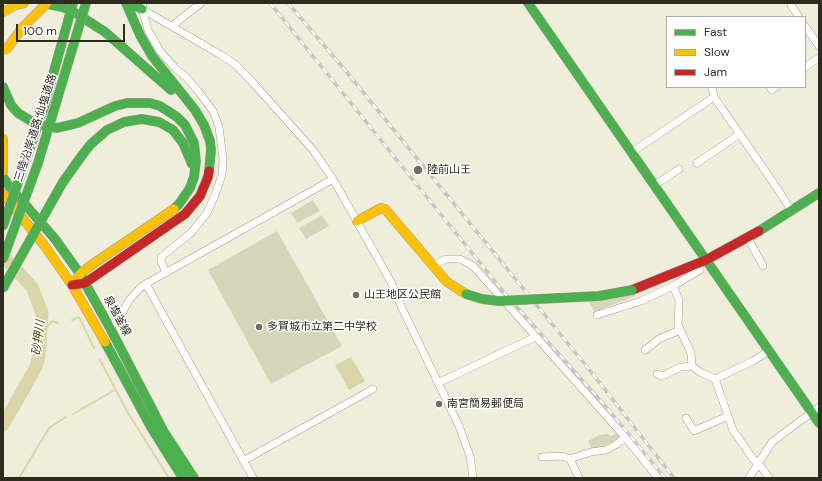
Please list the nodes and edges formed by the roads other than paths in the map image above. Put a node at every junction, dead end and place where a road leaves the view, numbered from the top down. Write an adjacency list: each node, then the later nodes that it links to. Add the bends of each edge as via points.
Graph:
1 (24, 3): 12 (main road)
2 (43, 3): 27 (main road, via 74,12 104,32 173,92 200,124 208,140)
3 (47, 3): 18 (main road, bridge, via 13,39)
4 (73, 3): 39 (main road, 三陸沿岸道路;仙塩道路, bridge, via 44,107)
5 (86, 3): 41 (main road, 三陸沿岸道路;仙塩道路, bridge, via 38,163)
6 (126, 3): 27 (main road, via 152,56 200,117 210,141)
7 (129, 3): 11 (main road)
8 (201, 3): 14 (street)
9 (528, 3): 26 (main road)
10 (791, 5): 13 (street)
11 (143, 6): 14 (street); 45 (street, via 148,30 160,51 213,110 219,127 223,159 222,175 207,213 191,233 161,257)
12 (3, 12)
13 (798, 16)
14 (172, 26): 33 (street, via 236,65 313,150)
15 (806, 27): 16 (street)
16 (816, 35): 17 (street)
17 (819, 46)
18 (4, 55)
19 (819, 58): 20 (street)
20 (806, 66)
21 (3, 87): 32 (main road, via 11,105 18,113 27,120 45,127 56,128 78,123 127,103 150,103 160,106 177,117 190,133 196,151)
22 (712, 88): 23 (street)
23 (714, 96): 24 (street); 26 (street)
24 (740, 134): 28 (street); 37 (street)
25 (3, 139): 30 (main road)
26 (632, 152): 34 (main road)
27 (211, 159): 47 (main road, via 205,186 185,214)
28 (697, 163)
29 (679, 169): 34 (street)
30 (3, 171)
31 (3, 177): 46 (main road, 泉塩釜線, via 55,239)
32 (194, 177): 46 (main road, via 185,196 172,210); 51 (main road, bridge, via 188,152 179,136 166,125 151,120 133,119 116,125 99,137 83,154 52,200)
33 (333, 179): 38 (street); 45 (street)
34 (655, 185): 42 (main road)
35 (819, 193): 37 (main road)
36 (3, 194): 49 (main road, 泉塩釜線)
37 (791, 210): 40 (main road)
38 (357, 221): 44 (main road, via 381,208 385,209); 61 (street, via 391,282)
39 (3, 226)
40 (748, 238): 42 (main road); 43 (street)
41 (3, 259)
42 (702, 262): 44 (main road, bridge, via 632,290 615,294 499,300 482,299 466,294 447,282); 50 (street, via 700,270); 57 (main road)
43 (764, 266)
44 (433, 267): 55 (street, via 446,259 460,259 473,266)
45 (166, 273): 48 (street)
46 (80, 274): 47 (main road, 泉塩釜線); 49 (main road)
47 (85, 283): 49 (main road); 53 (main road, 泉塩釜線)
48 (146, 284): 53 (street, via 130,299); 70 (street)
49 (72, 285): 72 (main road, 泉塩釜線, via 151,427)
50 (672, 286): 52 (street, via 641,301); 54 (street, via 678,300)
51 (3, 288)
52 (596, 315)
53 (110, 328): 73 (main road, 泉塩釜線, via 164,432)
54 (680, 330): 56 (street, via 659,339); 58 (street, via 691,353)
55 (535, 336): 61 (street); 67 (street)
56 (645, 350)
57 (769, 351): 60 (street, via 753,362); 63 (main road)
58 (692, 366): 59 (street, via 681,367 662,376); 60 (street)
59 (657, 374)
60 (715, 379): 64 (street)
61 (438, 383): 75 (street, via 460,426 470,456)
62 (373, 389): 70 (street)
63 (815, 410): 66 (main road); 71 (street, via 772,442)
64 (728, 416): 65 (street, via 694,430); 71 (street, via 733,430)
65 (686, 418)
66 (819, 423)
67 (625, 437): 69 (street, via 606,450); 77 (street)
68 (542, 457): 69 (street, via 562,456)
69 (570, 459): 76 (street)
70 (243, 461): 74 (street)
71 (758, 464): 78 (street); 79 (street)
72 (183, 478)
73 (194, 478)
74 (253, 478)
75 (473, 478)
76 (579, 478)
77 (658, 478)
78 (749, 478)
79 (769, 478)

